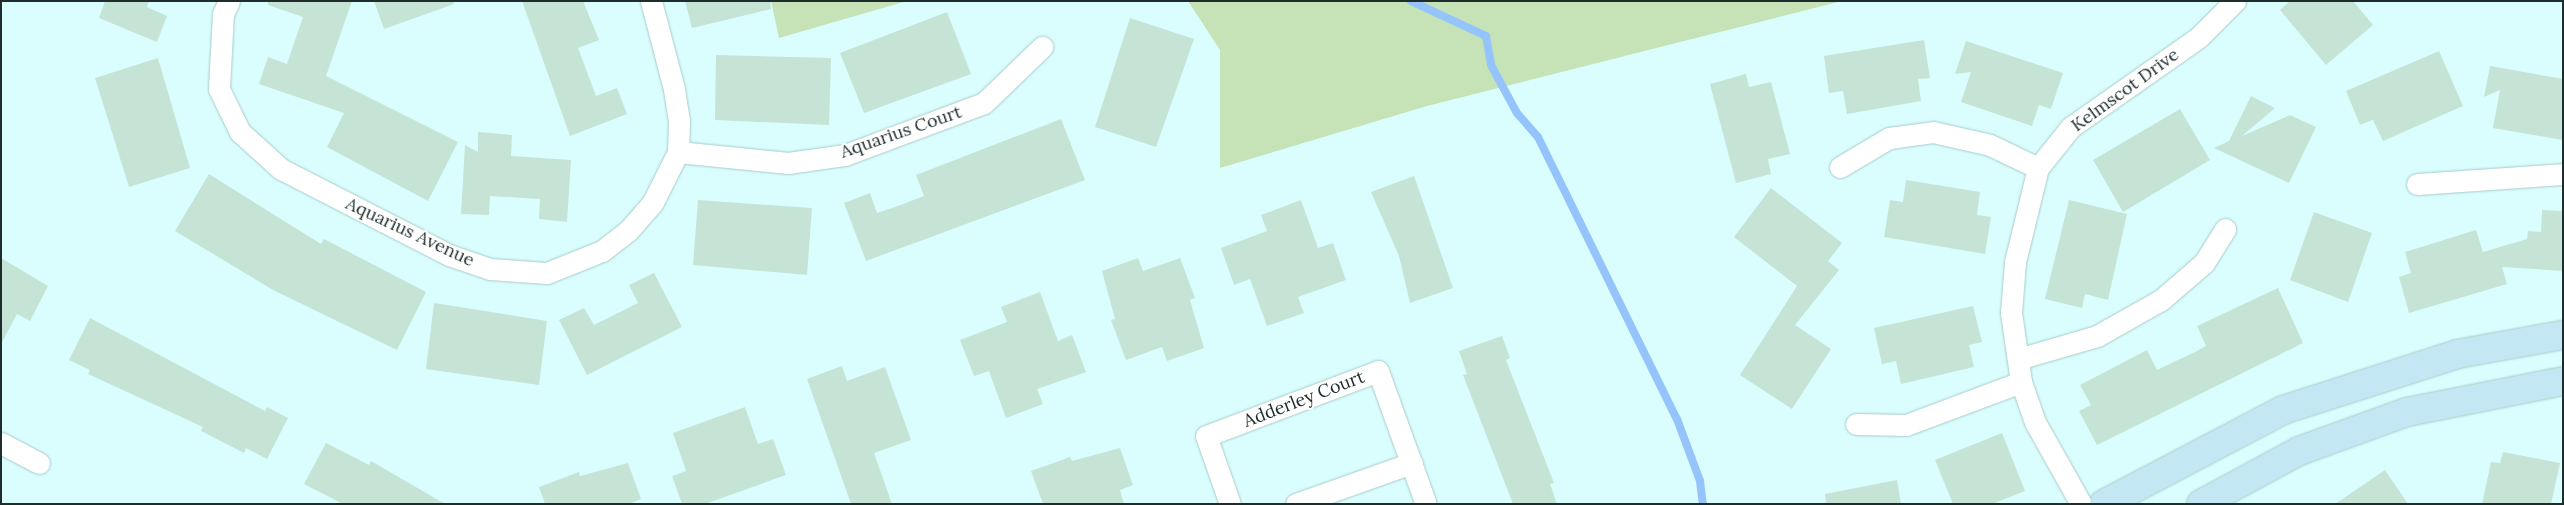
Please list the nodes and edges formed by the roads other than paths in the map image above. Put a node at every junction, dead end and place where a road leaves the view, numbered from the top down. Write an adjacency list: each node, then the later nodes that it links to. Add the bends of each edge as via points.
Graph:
1 (229, 1): 5 (street, Aquarius Avenue, via 222,14 219,89 240,132 281,169 449,255 490,269 548,273 602,251 653,202)
2 (651, 1): 5 (street, Aquarius Avenue, via 675,94)
3 (2234, 1): 7 (street, Kelmscot Drive, via 2200,37 2071,127)
4 (1042, 47): 5 (street, Aquarius Court, via 984,103 844,155 788,163)
5 (678, 152)
6 (1840, 167): 7 (street, via 1888,138 1933,132 1990,145)
7 (2038, 168): 12 (street, Kelmscot Drive, via 2015,262 2011,313)
8 (2563, 174): 9 (street)
9 (2417, 184)
10 (2225, 229): 12 (street, via 2204,263 2161,300 2097,336)
11 (2563, 335): 23 (street, via 2458,354 2283,410)
12 (2018, 359): 14 (street, Kelmscot Drive)
13 (2563, 381): 24 (street, via 2407,412 2300,451)
14 (2021, 382): 15 (street, via 1906,425); 22 (street, Kelmscot Drive, via 2035,422)
15 (1856, 424)
16 (1, 443): 17 (street)
17 (39, 463)
18 (1412, 463): 19 (street, Adderley Court, via 1378,371 1206,436); 20 (street); 21 (street, Adderley Court)
19 (1230, 504)
20 (1296, 504)
21 (1426, 504)
22 (2081, 504)
23 (2104, 504)
24 (2201, 504)

